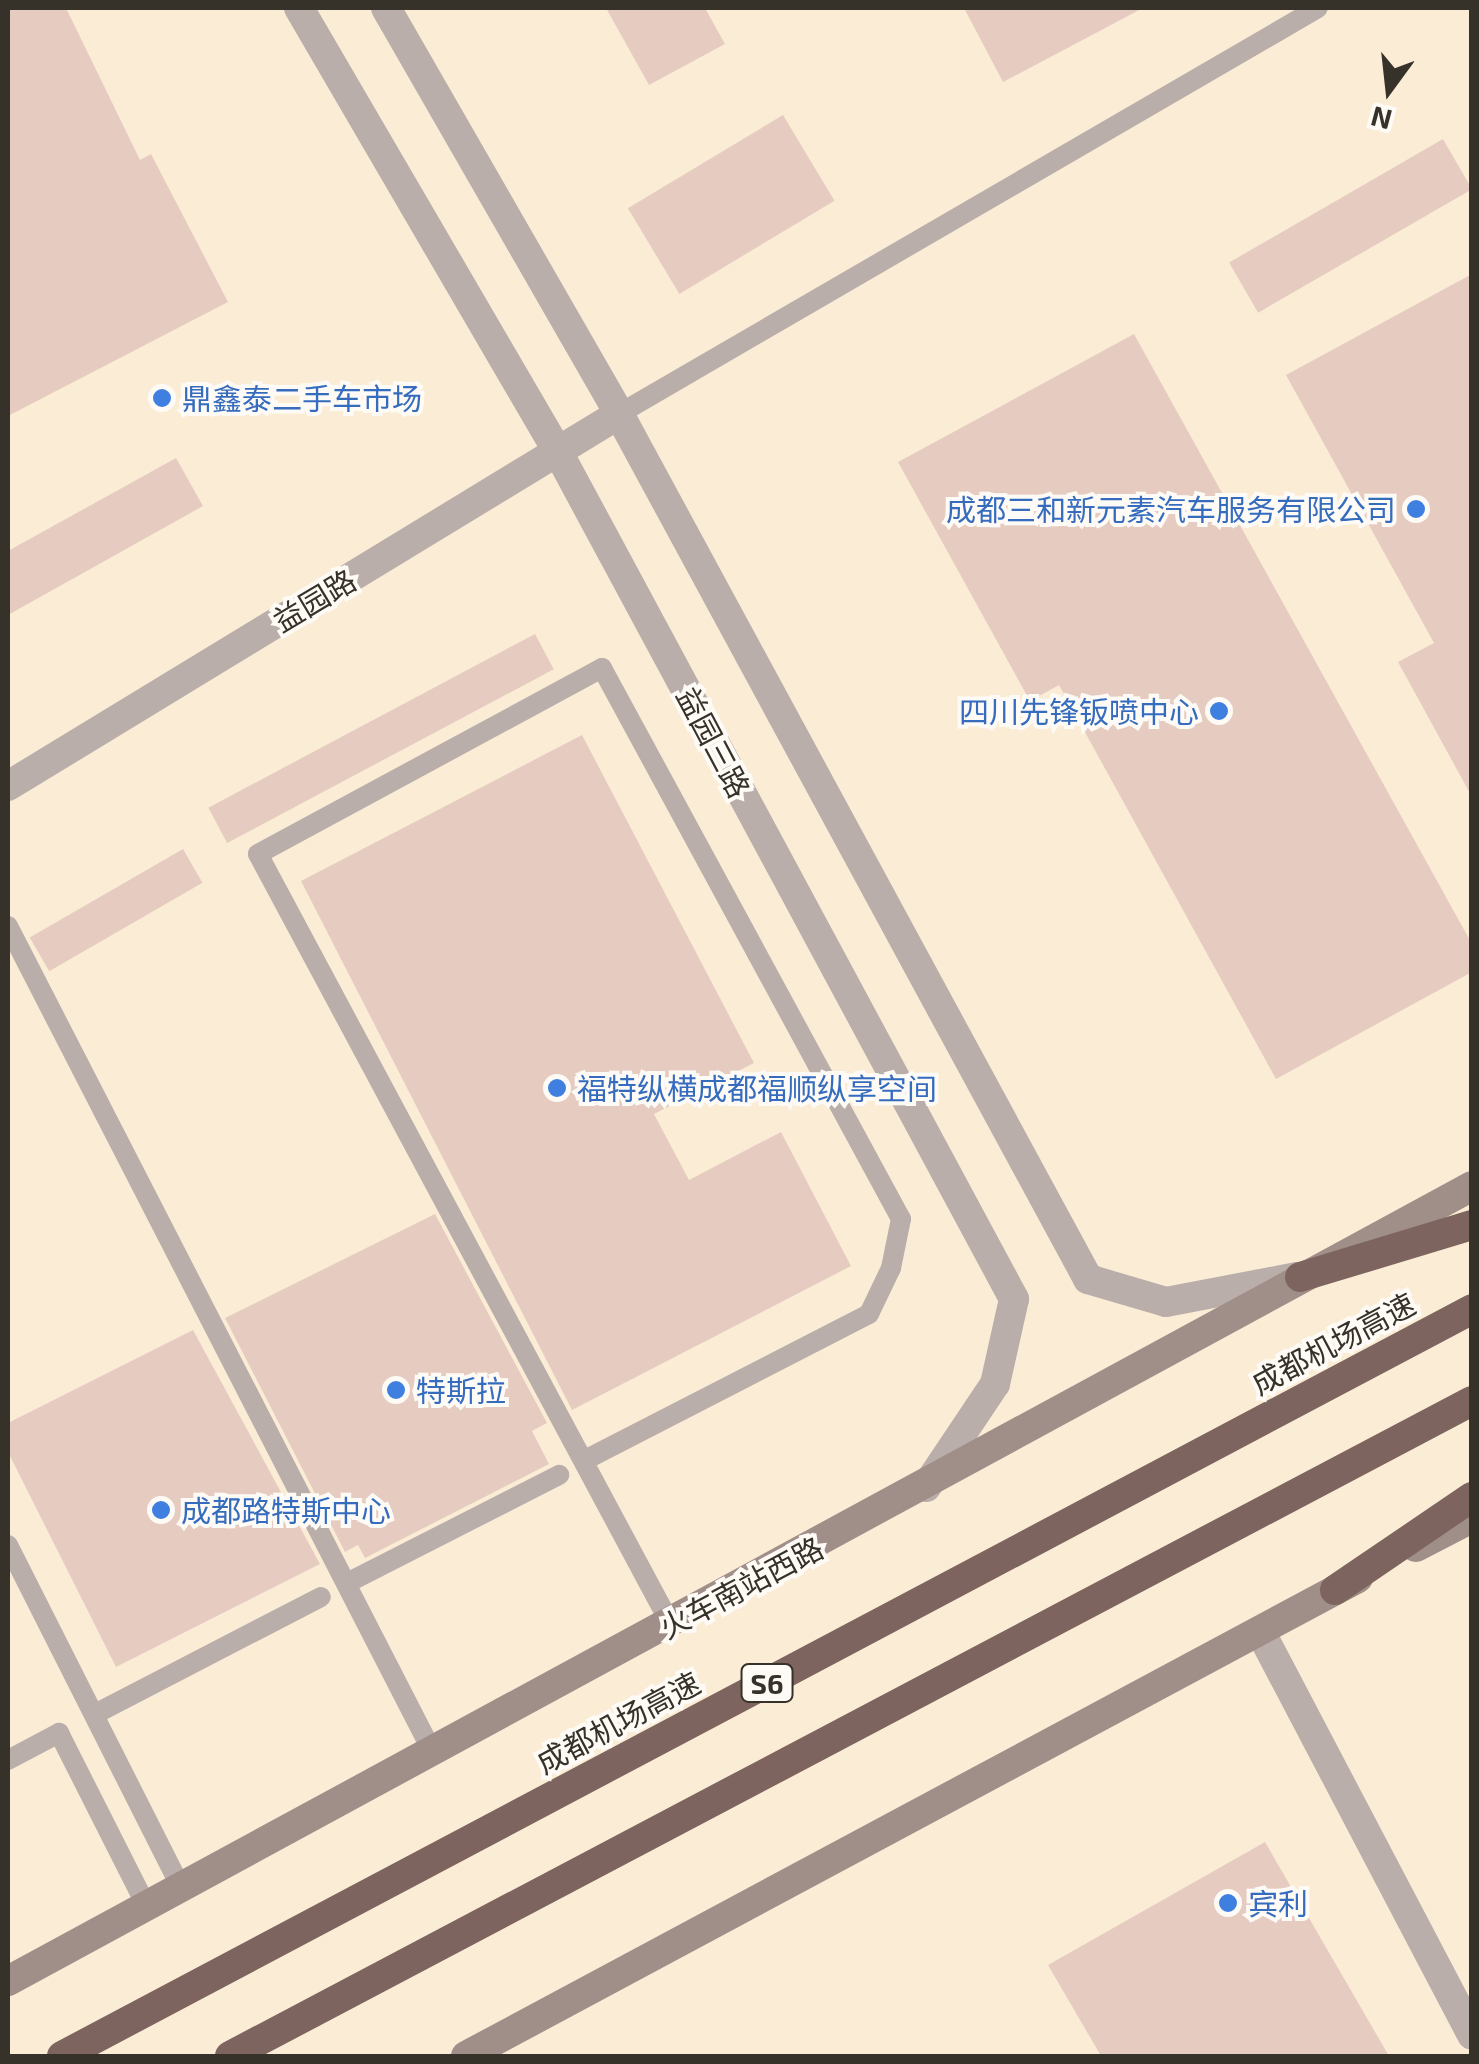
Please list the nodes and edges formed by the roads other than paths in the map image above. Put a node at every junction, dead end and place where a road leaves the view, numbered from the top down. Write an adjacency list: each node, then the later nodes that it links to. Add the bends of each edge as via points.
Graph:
1 (298, 8): 5 (street, 益园三路)
2 (386, 8): 4 (street)
3 (1318, 8): 4 (lane)
4 (619, 414): 5 (street, 益园路); 10 (street, via 1088,1279 1166,1302)
5 (558, 452): 6 (street, 益园路); 15 (street, 益园三路, via 1014,1299 995,1384)
6 (8, 786)
7 (8, 926): 19 (lane)
8 (1472, 1186): 10 (main road, 火车南站西路)
9 (1472, 1225): 10 (highway)
10 (1300, 1276): 15 (main road, 火车南站西路)
11 (1472, 1309): 31 (highway, 成都机场高速 / S6)
12 (1472, 1401): 32 (highway)
13 (585, 1460): 13 (lane, via 258,854 602,668 901,1219 891,1268 869,1314); 22 (lane)
14 (558, 1475): 19 (lane)
15 (926, 1488): 22 (main road, 火车南站西路)
16 (1472, 1496): 20 (highway)
17 (1472, 1518): 20 (main road)
18 (8, 1546): 24 (lane)
19 (350, 1582): 25 (lane)
20 (1336, 1590): 23 (main road)
21 (321, 1598): 24 (lane)
22 (671, 1624): 25 (main road, 火车南站西路)
23 (1260, 1631): 30 (street); 33 (main road)
24 (97, 1714): 27 (lane)
25 (432, 1753): 27 (main road, 火车南站西路)
26 (8, 1760): 28 (lane, via 60,1733)
27 (181, 1888): 28 (main road, 火车南站西路)
28 (147, 1906): 29 (main road, 火车南站西路)
29 (8, 1982)
30 (1472, 2035)
31 (62, 2056)
32 (230, 2056)
33 (466, 2056)

